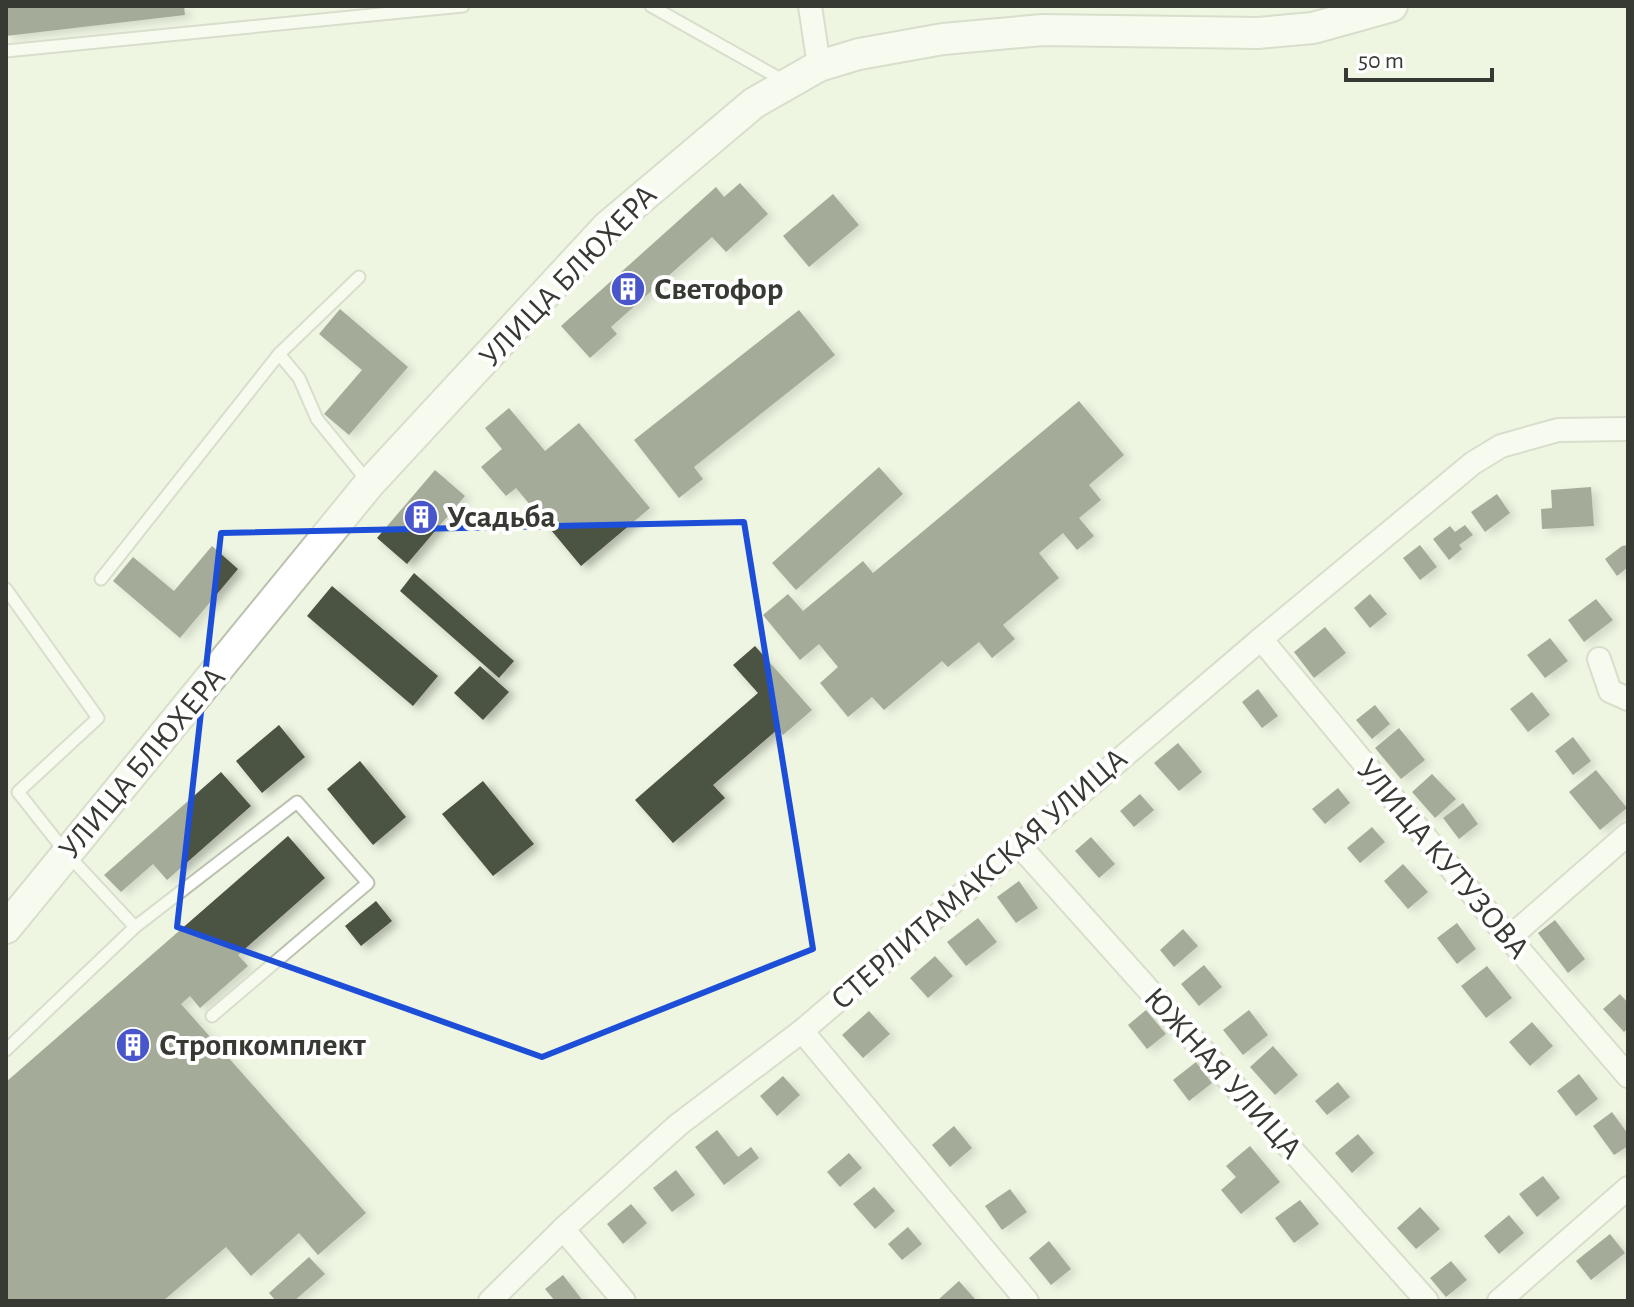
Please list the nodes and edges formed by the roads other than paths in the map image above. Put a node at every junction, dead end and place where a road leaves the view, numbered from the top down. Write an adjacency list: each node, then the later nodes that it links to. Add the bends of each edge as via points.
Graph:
1 (463, 6): 5 (lane)
2 (651, 6): 7 (lane)
3 (810, 6): 6 (street)
4 (1392, 6): 6 (main road, УЛИЦА БЛЮХЕРА, via 1313,28 1258,33 1043,30 943,39)
5 (6, 51)
6 (819, 66): 7 (main road, УЛИЦА БЛЮХЕРА)
7 (787, 82): 11 (main road, УЛИЦА БЛЮХЕРА, via 721,129 607,227)
8 (359, 277): 9 (lane)
9 (279, 354): 11 (lane, via 299,378 317,419); 12 (lane)
10 (1628, 429): 14 (street, СТЕРЛИТАМАКСКАЯ УЛИЦА, via 1558,430 1501,446 1473,463)
11 (369, 484): 19 (main road, УЛИЦА БЛЮХЕРА)
12 (101, 579)
13 (6, 589): 19 (lane, via 98,718 18,792)
14 (1261, 639): 18 (street, СТЕРЛИТАМАКСКАЯ УЛИЦА); 22 (street, УЛИЦА КУТУЗОВА)
15 (1599, 659): 16 (street, via 1610,691)
16 (1628, 699)
17 (1628, 834): 22 (street)
18 (1019, 845): 24 (street, СТЕРЛИТАМАКСКАЯ УЛИЦА); 32 (street, ЮЖНАЯ УЛИЦА)
19 (67, 854): 20 (lane); 21 (main road, УЛИЦА БЛЮХЕРА)
20 (135, 927): 23 (lane, via 297,802 368,883); 25 (lane)
21 (6, 928)
22 (1509, 938): 26 (street, УЛИЦА КУТУЗОВА)
23 (212, 1016)
24 (802, 1031): 28 (street, СТЕРЛИТАМАКСКАЯ УЛИЦА, via 678,1125); 31 (street)
25 (6, 1050)
26 (1628, 1076)
27 (1628, 1188): 33 (street)
28 (563, 1229): 29 (street, СТЕРЛИТАМАКСКАЯ УЛИЦА); 30 (street)
29 (490, 1301)
30 (624, 1301)
31 (1027, 1301)
32 (1427, 1301)
33 (1499, 1301)

